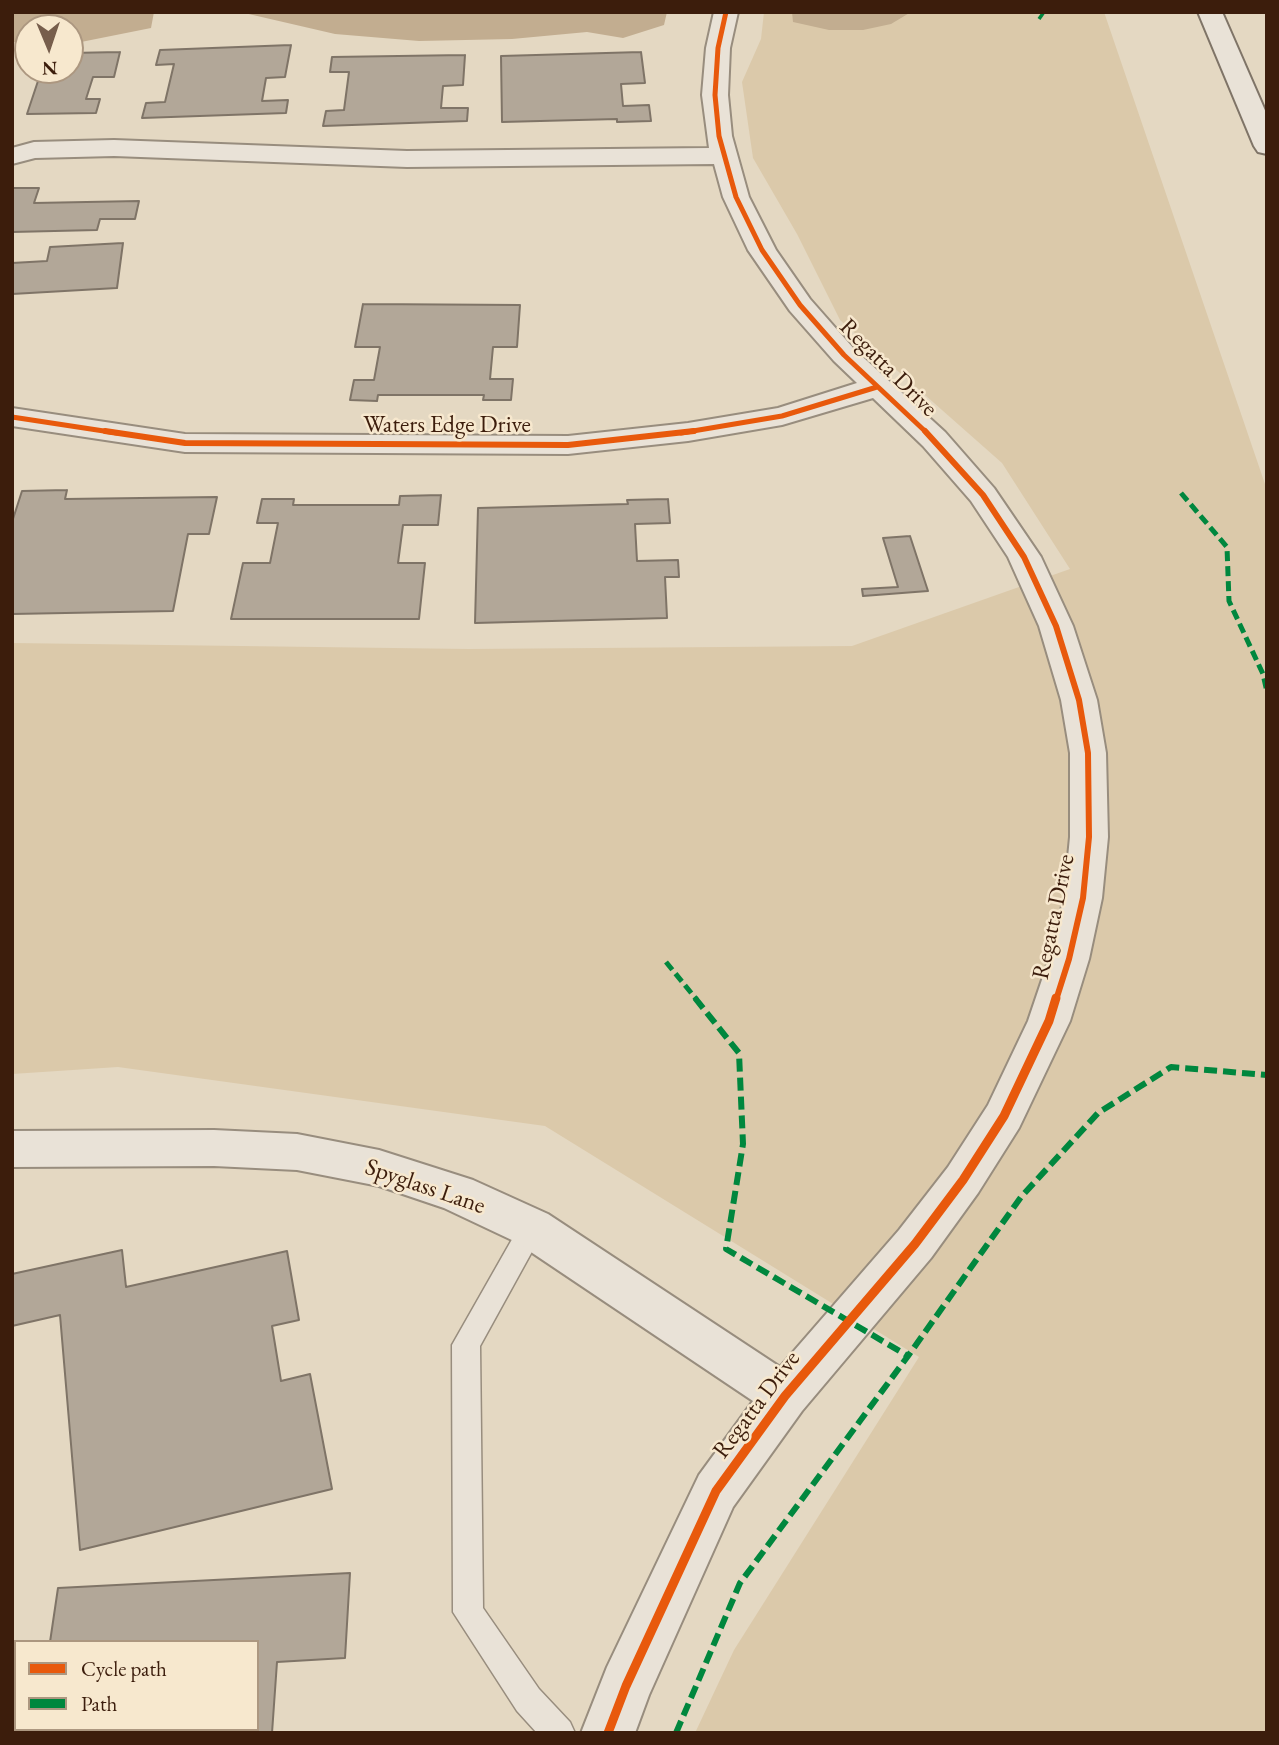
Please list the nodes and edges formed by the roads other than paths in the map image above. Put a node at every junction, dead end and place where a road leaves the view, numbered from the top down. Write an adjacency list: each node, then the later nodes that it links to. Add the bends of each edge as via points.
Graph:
1 (726, 12): 5 (street, Regatta Drive, via 715,95)
2 (1210, 12): 3 (street)
3 (1267, 146)
4 (12, 156): 5 (street, via 34,150 114,148 407,159)
5 (723, 157): 6 (street, Regatta Drive, via 762,250 800,305)
6 (877, 387): 7 (street, Waters Edge Drive, via 782,416 568,445 185,443); 10 (street, Regatta Drive, via 934,439 983,495 1024,557 1056,626 1079,700 1088,753 1089,837 1083,898 1065,971 1049,1021 1004,1116 915,1244)
7 (12, 417)
8 (12, 1149): 9 (street, Spyglass Lane, via 297,1152 392,1172 457,1193)
9 (532, 1228): 10 (street, Spyglass Lane); 11 (lane, via 466,1345 468,1612 528,1700)
10 (785, 1396): 12 (street, Regatta Drive, via 716,1491)
11 (559, 1733)
12 (608, 1733)

